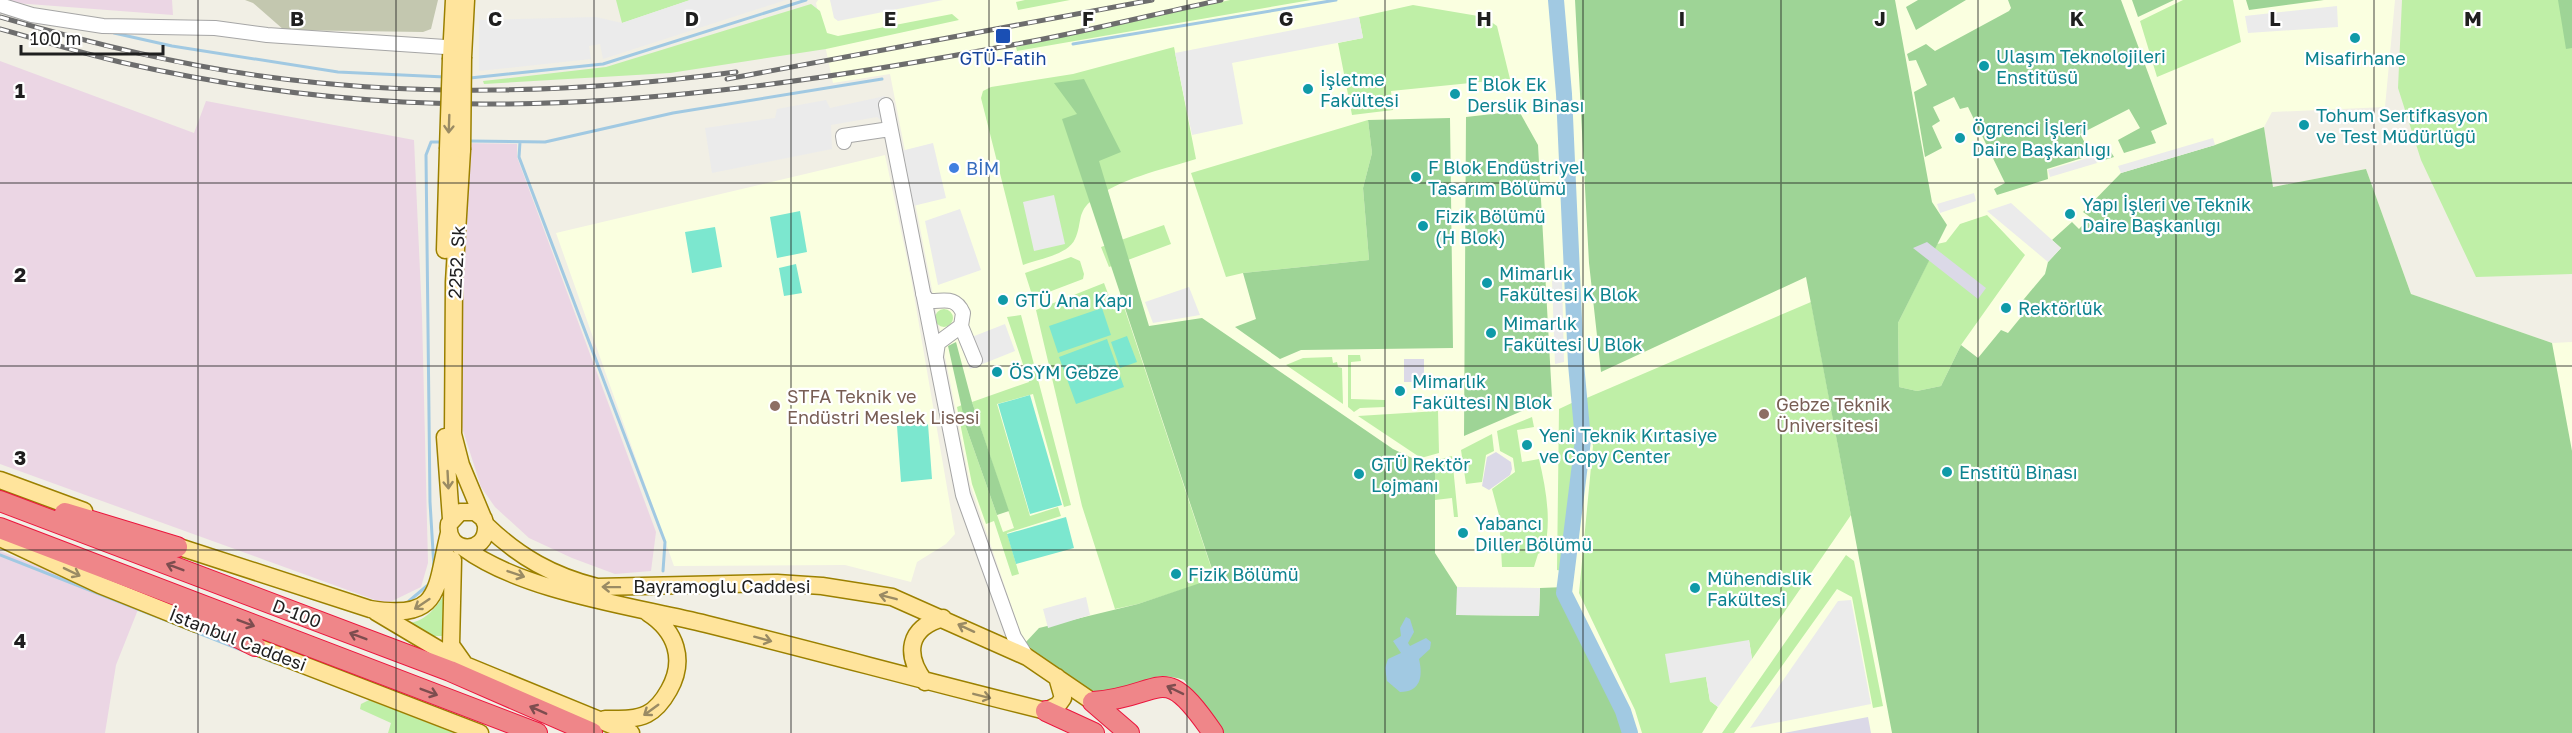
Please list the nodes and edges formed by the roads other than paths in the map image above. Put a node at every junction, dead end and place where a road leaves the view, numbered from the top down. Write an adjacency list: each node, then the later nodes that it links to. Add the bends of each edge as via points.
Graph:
1 (454, 0): 4 (main road, 2252. Sk)
2 (466, 0): 4 (main road, 2252. Sk)
3 (0, 6): 4 (street, via 103,26 215,28)
4 (458, 53): 8 (main road, 2252. Sk, bridge)
5 (886, 105): 6 (street)
6 (890, 129): 7 (street, via 843,136); 9 (street)
7 (844, 142)
8 (455, 149): 16 (main road, 2252. Sk, via 453,434 461,465); 18 (main road, 2252. Sk, one-way to 18, via 443,389)
9 (923, 294): 10 (street, via 928,301 945,299 956,303 963,314); 12 (street)
10 (961, 326): 11 (street); 12 (street, via 938,343)
11 (975, 360)
12 (936, 366): 24 (street, via 963,495)
13 (0, 480): 20 (main road)
14 (0, 493): 20 (highway)
15 (0, 501): 34 (highway, D-100 / D-100, one-way to 15)
16 (485, 522): 18 (main road, via 481,543); 18 (main road, via 475,512 465,511); 25 (main road, Bayramoğlu Caddesi, one-way to 16, via 892,597 822,586 777,583 597,587 537,566)
17 (0, 528): 21 (highway)
18 (456, 537): 22 (main road, Bayramoğlu Caddesi, one-way to 22, via 484,562 579,595); 23 (main road, one-way to 23, via 439,586 429,600 408,612); 29 (main road, via 451,567 451,645)
19 (0, 538): 27 (main road, İstanbul Caddesi, one-way to 27, via 100,585)
20 (177, 547): 23 (main road)
21 (74, 558): 27 (highway); 36 (highway, D-100, one-way to 36)
22 (639, 608): 31 (main road, Bayramoğlu Caddesi, one-way to 31); 34 (main road, one-way to 34, via 663,624 672,637 678,657 676,675 664,700 646,715)
23 (370, 609): 29 (main road)
24 (1005, 615): 26 (street, via 1004,632); 28 (street)
25 (943, 618): 26 (main road, Bayramoğlu Caddesi, one-way to 25); 31 (main road, via 920,629 913,640 912,660)
26 (992, 640): 28 (main road, Bayramoğlu Caddesi)
27 (255, 646): 35 (main road, İstanbul Caddesi)
28 (1027, 657): 30 (main road, Bayramoğlu Caddesi)
29 (465, 665): 34 (main road)
30 (1057, 677): 32 (main road, Bayramoğlu Caddesi); 33 (main road, via 1063,698)
31 (925, 682): 33 (main road, Bayramoğlu Caddesi, one-way to 33)
32 (1094, 702): 39 (highway); 40 (highway, one-way to 32, via 1192,702 1167,686 1148,688 1118,700)
33 (1046, 711): 38 (highway)
34 (596, 726): 37 (main road)
35 (480, 733)
36 (537, 733)
37 (631, 733)
38 (1094, 733)
39 (1129, 733)
40 (1213, 733)

